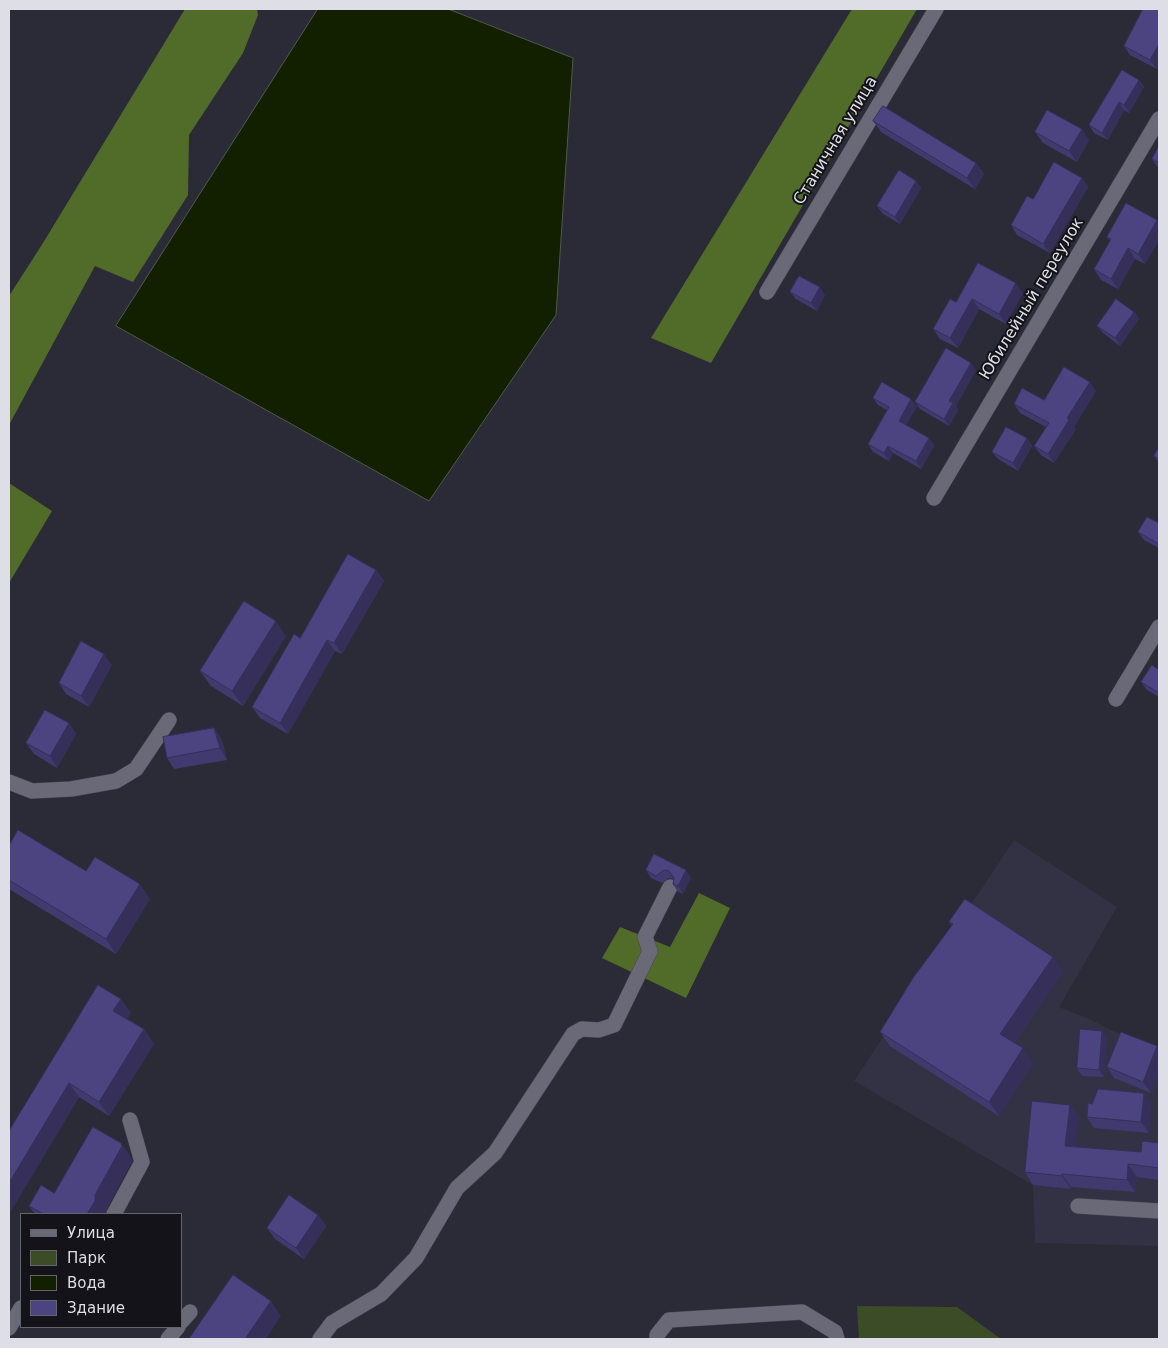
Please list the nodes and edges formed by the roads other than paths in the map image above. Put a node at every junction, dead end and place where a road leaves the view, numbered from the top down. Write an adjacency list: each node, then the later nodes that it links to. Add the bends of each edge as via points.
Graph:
1 (936, 9): 3 (street, Станичная улица)
2 (1159, 119): 4 (street, Юбилейный переулок)
3 (767, 292)
4 (934, 498)
5 (1159, 627): 6 (street)
6 (1116, 699)
7 (169, 720): 8 (street, via 136,769 116,781 71,789 32,791)
8 (9, 782)
9 (670, 887): 18 (street, via 645,937 650,951 614,1025 599,1030 582,1029 573,1034 495,1153 457,1188 416,1258 381,1294 332,1322)
10 (130, 1120): 13 (street, via 142,1162)
11 (1078, 1206): 12 (street)
12 (1159, 1211)
13 (115, 1213)
14 (20, 1310): 15 (street)
15 (9, 1328)
16 (177, 1328): 17 (street)
17 (168, 1339)
18 (320, 1339)
19 (657, 1339): 20 (street, via 669,1320 802,1312 835,1332)
20 (837, 1339)

